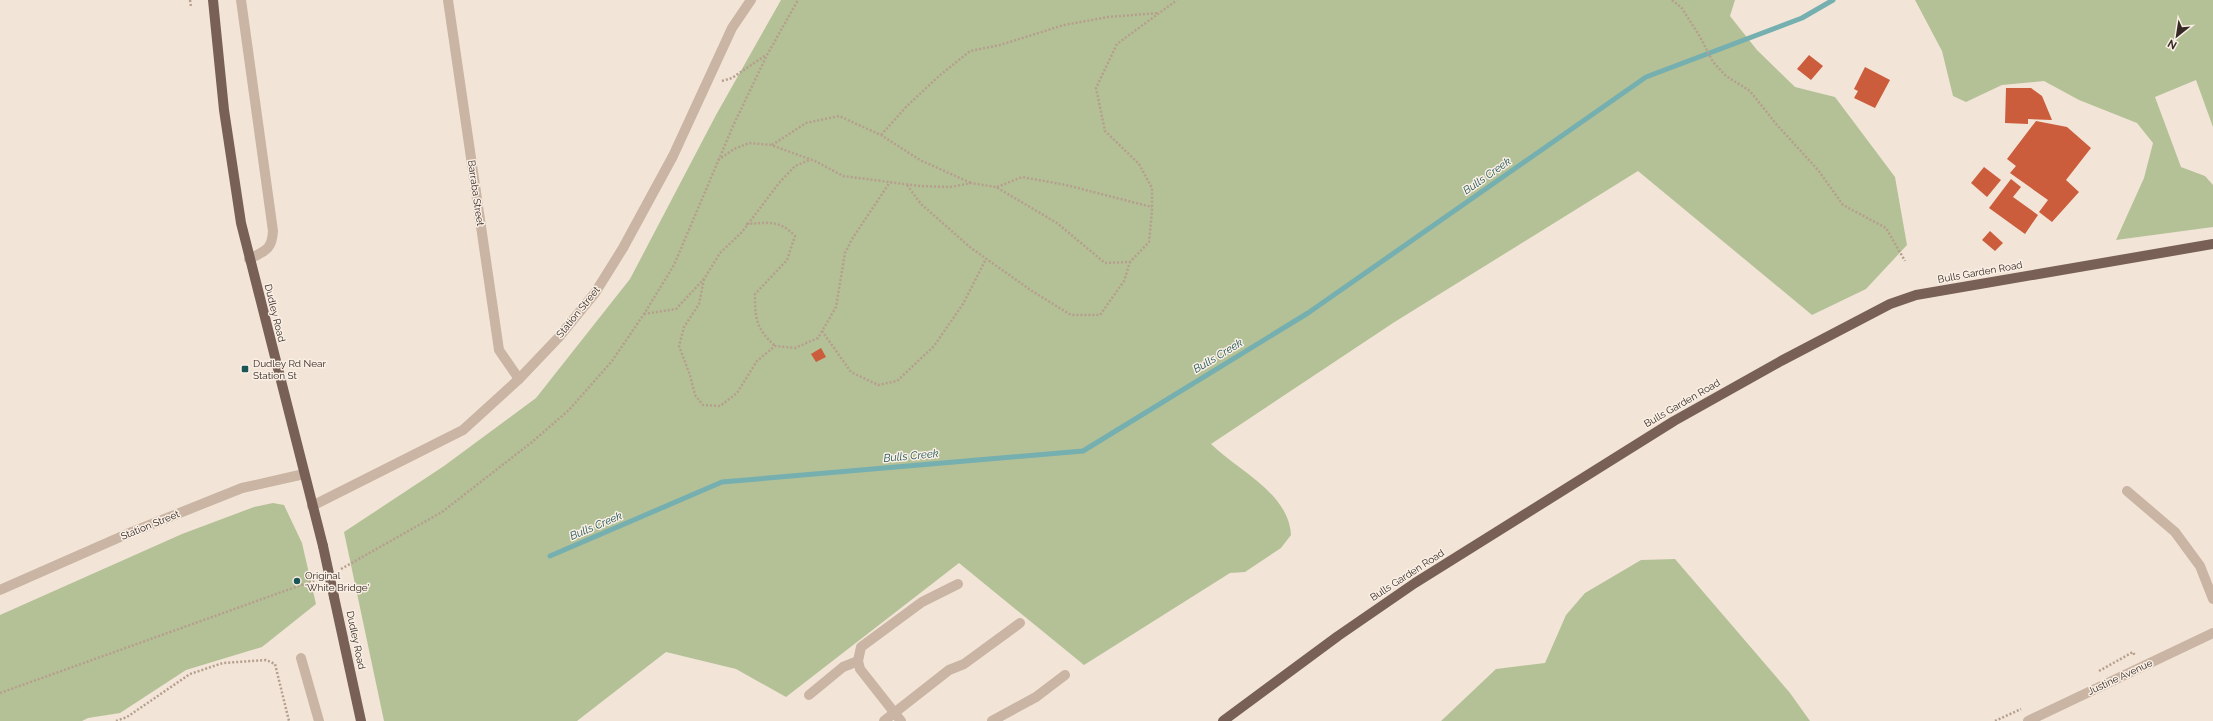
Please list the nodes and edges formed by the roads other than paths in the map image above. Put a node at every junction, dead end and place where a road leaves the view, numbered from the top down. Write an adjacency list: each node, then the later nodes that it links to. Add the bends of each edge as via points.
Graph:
1 (213, 0): 6 (main road, Dudley Road, via 230,151)
2 (240, 0): 6 (street, via 273,231 268,249)
3 (448, 0): 7 (street, Barraba Street, via 499,350)
4 (751, 0): 7 (street, Station Street, via 732,28 673,156 595,293)
5 (2213, 244): 26 (main road, Bulls Garden Road, via 1916,295 1890,304 1780,360 1674,421 1535,507 1415,583)
6 (249, 259): 8 (main road, Dudley Road)
7 (519, 379): 10 (street, Station Street, via 463,430)
8 (304, 474): 10 (main road, Dudley Road); 12 (street, Station Street, via 242,488 127,534)
9 (2127, 491): 13 (street, via 2175,532 2200,566)
10 (312, 506): 22 (main road, Dudley Road, bridge)
11 (958, 584): 17 (street, via 922,602 861,647)
12 (0, 590)
13 (2213, 600)
14 (1020, 623): 20 (street, via 964,664 949,670)
15 (2213, 633): 27 (street, Justine Avenue)
16 (301, 658): 21 (street)
17 (858, 661): 19 (street, via 843,667); 20 (street, via 860,669)
18 (1065, 675): 25 (street, via 1036,697)
19 (809, 694)
20 (894, 712): 23 (street); 24 (street)
21 (319, 721)
22 (361, 721)
23 (884, 721)
24 (901, 721)
25 (992, 721)
26 (1223, 721)
27 (2028, 721)

